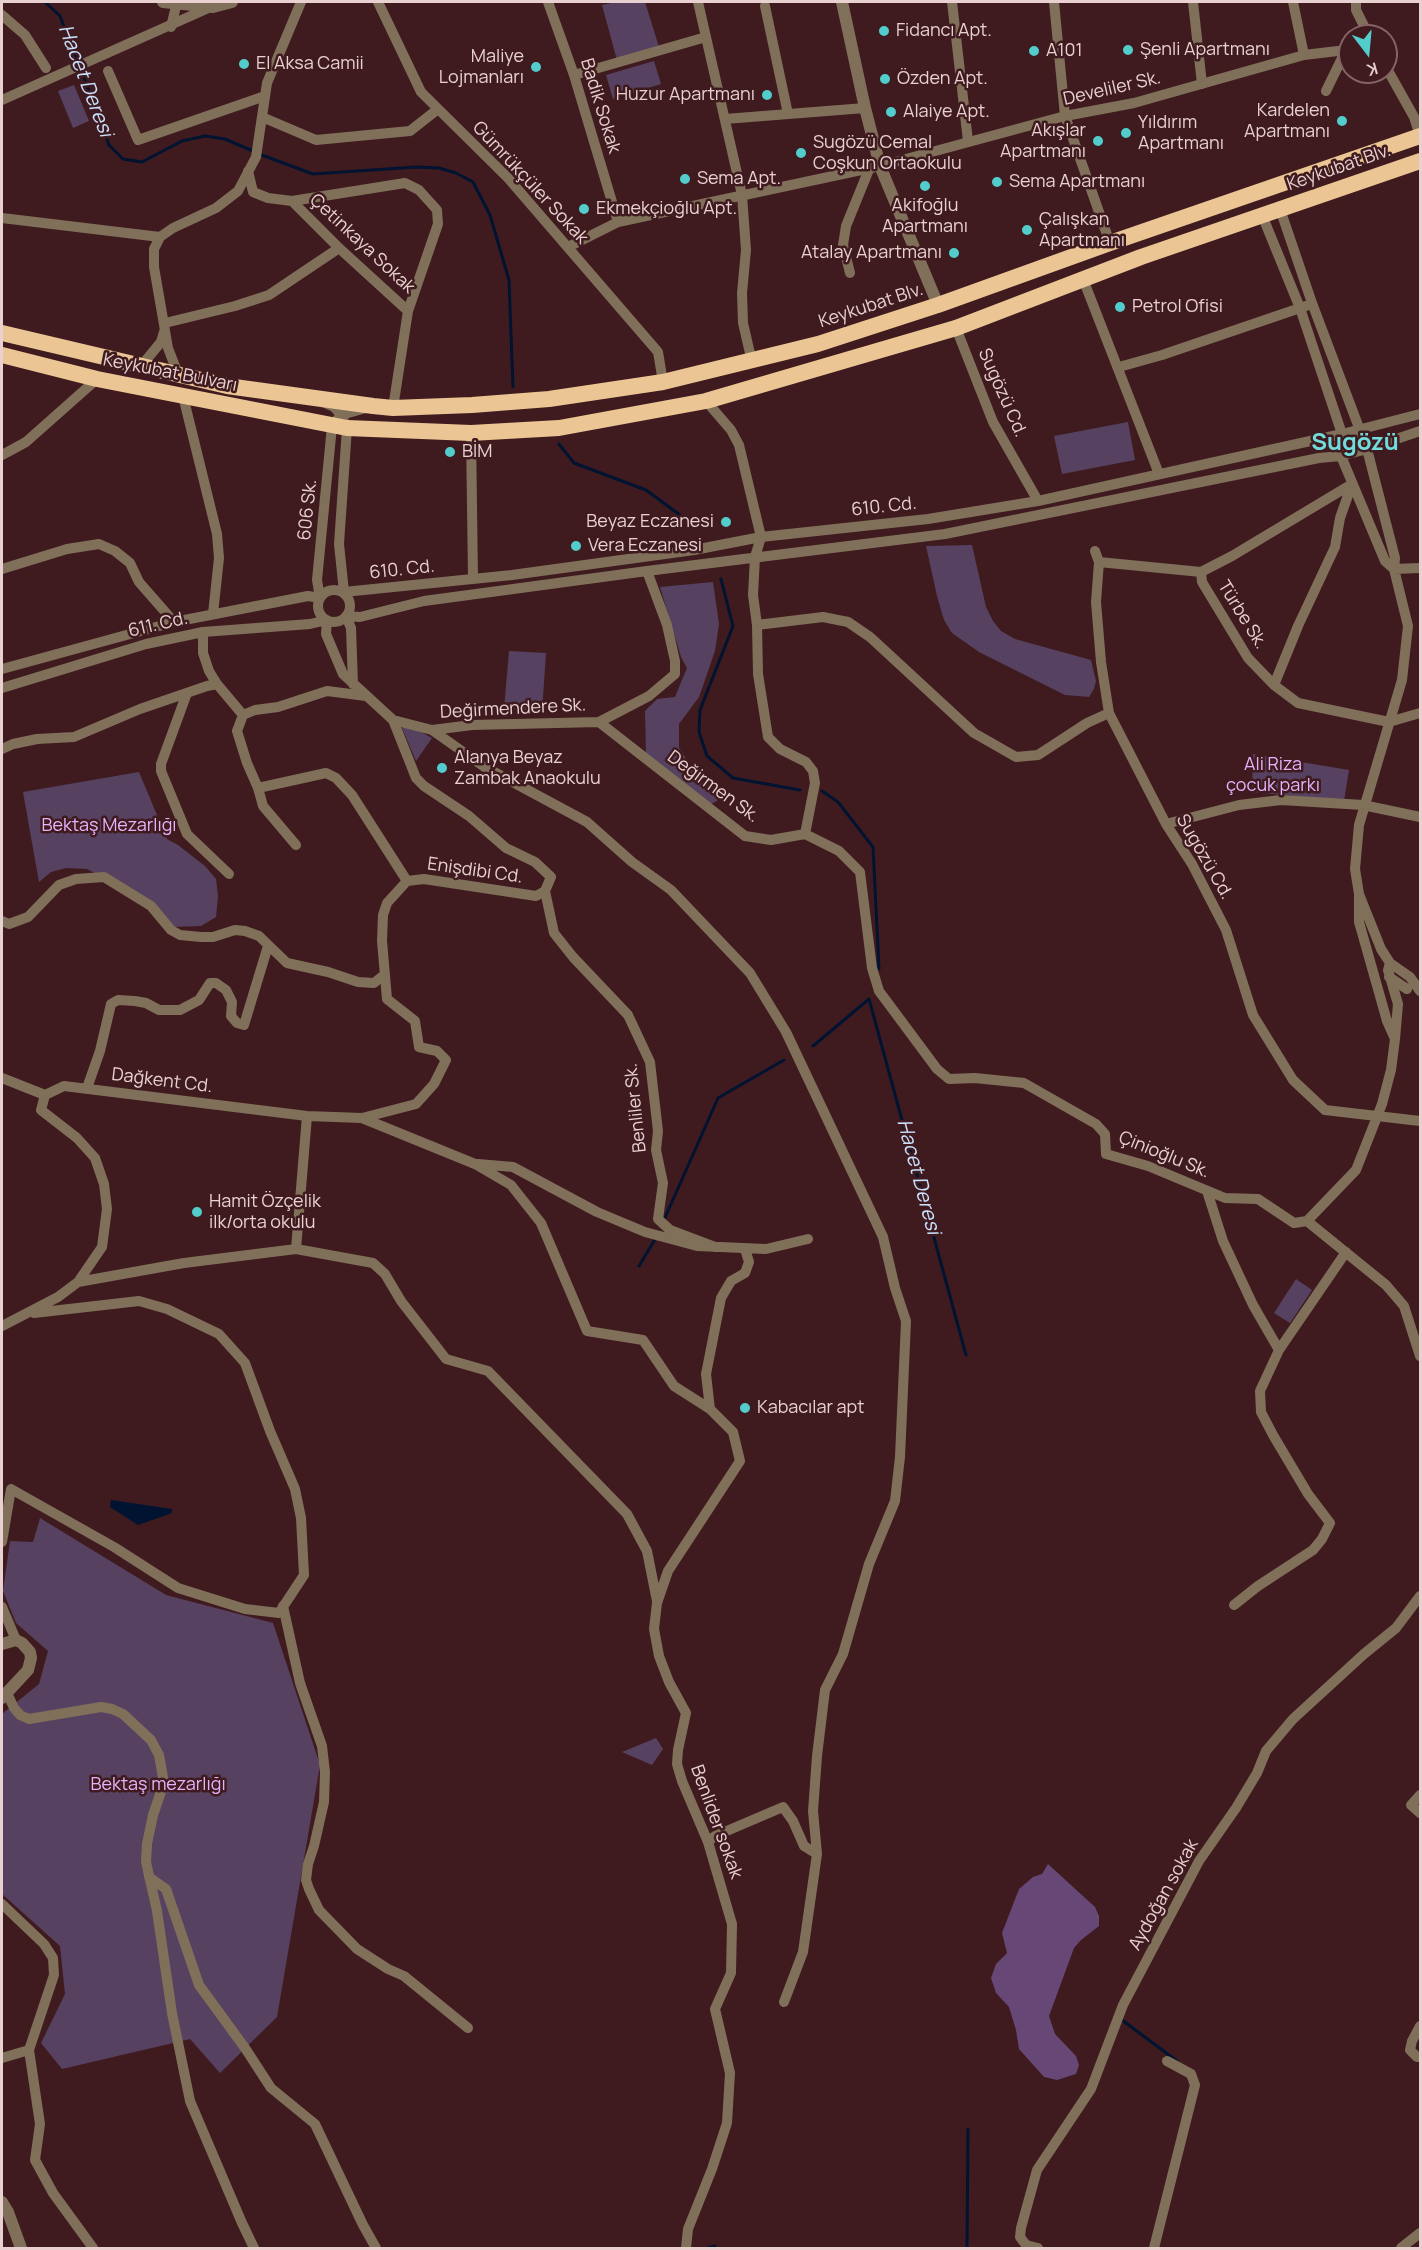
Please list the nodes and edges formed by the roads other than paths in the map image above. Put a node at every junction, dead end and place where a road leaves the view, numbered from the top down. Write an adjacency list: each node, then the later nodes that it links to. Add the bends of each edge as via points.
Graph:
1 (164, 2): 2 (street)
2 (177, 2): 14 (street); 18 (street)
3 (232, 2): 14 (street)
4 (301, 2): 29 (street)
5 (378, 2): 32 (street, Gümrükçüler Sokak, via 421,92)
6 (548, 2): 25 (street, Badik Sokak)
7 (698, 2): 19 (street)
8 (842, 2): 31 (street)
9 (952, 2): 38 (street)
10 (1054, 2): 34 (street)
11 (1193, 2): 26 (street)
12 (1293, 2): 21 (street)
13 (1356, 2): 17 (street)
14 (211, 4): 18 (street)
15 (765, 6): 33 (street)
16 (2, 15): 22 (street, via 25,35)
17 (1362, 24)
18 (171, 27): 30 (street)
19 (706, 36): 25 (street); 36 (street)
20 (1338, 50): 21 (street, Develiler Sk.)
21 (1304, 56): 26 (street, Develiler Sk.)
22 (46, 68)
23 (1338, 68): 28 (street)
24 (108, 71): 29 (street, via 138,140)
25 (574, 75): 47 (street, Badik Sokak)
26 (1202, 84): 34 (street, Develiler Sk., via 1134,103)
27 (1396, 84): 37 (street)
28 (1326, 91)
29 (265, 96): 35 (street)
30 (2, 100)
31 (865, 108): 33 (street); 40 (street)
32 (438, 109): 35 (street, via 410,131 316,140); 50 (street, Gümrükçüler Sokak, via 508,178)
33 (788, 114): 36 (street)
34 (1065, 116): 38 (street, Develiler Sk.); 49 (street)
35 (262, 117): 41 (street, via 256,157)
36 (725, 119): 42 (street)
37 (1420, 136): 49 (highway, Keykubat Blv.)
38 (968, 141): 40 (street, Develiler Sk.)
39 (1420, 161): 44 (highway, Keykubat Blv.)
40 (875, 166): 42 (street, Develiler Sk.); 52 (street, via 846,226 843,245); 55 (street)
41 (249, 171): 43 (street, Çetinkaya Sokak, via 253,192); 48 (street, via 238,191 216,208)
42 (742, 195): 47 (street, Develiler Sk.); 62 (street, via 746,250 743,324)
43 (292, 201): 51 (street, Çetinkaya Sokak); 57 (street, Çetinkaya Sokak, via 405,183 419,190 437,210 438,224)
44 (1280, 209): 45 (highway, Keykubat Blv.); 54 (street)
45 (1262, 215): 53 (highway, Keykubat Blv.); 56 (street)
46 (2, 218): 48 (street)
47 (618, 222): 50 (street, Develiler Sk.)
48 (160, 237): 58 (street, via 153,259)
49 (1110, 243): 55 (highway, Keykubat Blv.)
50 (568, 247): 67 (street, Gümrükçüler Sokak, via 657,352)
51 (339, 248): 57 (street, Çetinkaya Sokak); 58 (street, via 268,294)
52 (850, 273)
53 (1083, 279): 59 (highway, Keykubat Blv.); 64 (street)
54 (1312, 303): 56 (street); 75 (street)
55 (938, 305): 62 (highway, Keykubat Blv.)
56 (1300, 308): 64 (street); 78 (street)
57 (408, 311): 72 (street, Çetinkaya Sokak)
58 (165, 323): 63 (street, via 161,342); 65 (street, via 168,348)
59 (956, 328): 70 (highway, Keykubat Blv.); 84 (street, Sugözü Cd., via 993,422)
60 (2, 333): 63 (highway, Keykubat Bulvarı)
61 (2, 355): 66 (highway, Keykubat Bulvarı)
62 (752, 362): 67 (highway, Keykubat Blv.)
63 (142, 365): 65 (highway, Keykubat Bulvarı)
64 (1119, 367): 82 (street)
65 (178, 374): 69 (highway, Keykubat Bulvarı, via 227,386)
66 (97, 379): 68 (highway, Keykubat Bulvarı); 80 (street, via 26,442)
67 (663, 382): 72 (highway, Keykubat Blv., via 549,399)
68 (183, 396): 74 (highway, Keykubat Bulvarı); 97 (street, via 217,534 219,558)
69 (311, 397): 71 (highway, Keykubat Blv.); 74 (street, via 334,407)
70 (706, 401): 77 (highway, Keykubat Blv., via 559,428); 85 (street, via 731,430 738,445)
71 (373, 406): 72 (highway, Keykubat Blv.); 74 (street)
72 (393, 408)
73 (1420, 414): 75 (street, 610. Cd.)
74 (340, 423): 77 (highway, Keykubat Blv.); 95 (street, 606 Sk., via 339,544); 96 (street, 606 Sk., via 317,580)
75 (1360, 429): 78 (street, 610. Cd.); 79 (street)
76 (1420, 431): 79 (street, 610. Cd.)
77 (471, 433): 94 (street)
78 (1342, 434): 81 (street); 82 (street, 610. Cd.)
79 (1367, 449): 81 (street, 610. Cd.); 91 (street, via 1395,558)
80 (2, 455)
81 (1341, 456): 83 (street); 87 (street, 610. Cd., via 945,534)
82 (1159, 474): 84 (street, 610. Cd.)
83 (1352, 484): 91 (street, via 1385,561); 93 (street, Türbe Sk.); 106 (street, via 1335,547)
84 (1038, 501): 85 (street, 610. Cd., via 928,519)
85 (761, 537): 87 (street); 94 (street, 610. Cd., via 694,550)
86 (1095, 551): 88 (street, Sugözü Cd.)
87 (755, 557): 92 (street, 610. Cd.); 101 (street, via 753,595)
88 (1099, 562): 93 (street); 110 (street, Sugözü Cd., via 1096,602)
89 (1420, 568): 91 (street)
90 (2, 569): 100 (street, via 67,549 99,544 130,563 139,582)
91 (1394, 569): 115 (street, via 1408,626 1402,680)
92 (647, 571): 98 (street, 610. Cd., via 424,601 360,617); 114 (street, Değirmendere Sk., via 667,625 675,674 649,696)
93 (1201, 572): 106 (street, Türbe Sk., via 1202,582 1227,626 1248,658)
94 (473, 579): 95 (street, 610. Cd.)
95 (344, 592): 96 (street, via 333,589); 98 (street, via 350,601)
96 (320, 598): 97 (street, 611. Cd., via 308,596); 99 (street, via 318,608)
97 (213, 614): 100 (street, 611. Cd.)
98 (346, 616): 99 (street, via 337,622); 105 (street, via 351,628)
99 (327, 620): 102 (street, 611. Cd.); 105 (street, Değirmendere Sk., via 326,634 332,651 343,674)
100 (174, 622): 103 (street, 611. Cd.)
101 (757, 625): 110 (street, via 823,617 848,622 870,637 974,733 1016,757 1038,755); 122 (street, via 758,674 768,737 813,771 815,783)
102 (203, 632): 104 (street, via 205,660); 107 (street, 611. Cd., via 146,644)
103 (2, 669)
104 (217, 684): 108 (street); 112 (street)
105 (353, 684): 109 (street, Değirmendere Sk.)
106 (1274, 685): 115 (street, Türbe Sk., via 1298,704)
107 (2, 688)
108 (187, 693): 117 (street, via 74,737 37,739); 124 (street, via 160,771 188,834)
109 (366, 696): 112 (street, via 327,692); 113 (street, Değirmendere Sk.)
110 (1109, 712): 121 (street, Sugözü Cd.)
111 (1420, 713): 115 (street)
112 (243, 715): 118 (street, via 237,730)
113 (393, 720): 116 (street, Değirmendere Sk.); 126 (street, Enişdibi Cd., via 416,778 506,848 535,862 551,877)
114 (599, 722): 116 (street, Değirmendere Sk., via 472,724); 122 (street, Değirmen Sk., via 745,836 771,840)
115 (1389, 722): 119 (street)
116 (432, 730): 171 (street, via 483,766 587,822 671,890 750,973 786,1032 883,1237 906,1322 898,1479 895,1501 868,1564 843,1654 825,1690 813,1811)
117 (2, 749)
118 (258, 788): 123 (street, via 263,806); 125 (street, via 326,773 336,778 352,795)
119 (1363, 805): 120 (street); 121 (street, via 1260,802); 127 (street, via 1355,847)
120 (1420, 817)
121 (1166, 824): 142 (street, Sugözü Cd., via 1226,930 1253,1015 1293,1080 1325,1110)
122 (805, 834): 147 (street, Çinioğlu Sk., via 839,851 860,872 872,968 879,991 937,1070 949,1079 1024,1083 1096,1124 1105,1134 1106,1154 1148,1166)
123 (296, 845)
124 (229, 874)
125 (407, 881): 126 (street, Enişdibi Cd., via 424,879 536,896); 133 (street, Enişdibi Cd., via 387,903 383,915)
126 (545, 891): 150 (street, Benliler Sk., via 554,933 628,1015 650,1062 658,1131 656,1150 663,1183 658,1219 670,1230)
127 (1359, 894): 130 (street, via 1359,922); 131 (street)
128 (2, 921): 129 (street, via 9,924 28,917 59,885 104,877 151,906 180,935 201,938 244,931 259,936)
129 (268, 946): 133 (street, via 287,963 358,982 374,982); 140 (street, via 244,1025 231,1016 232,1002 226,990 216,983 210,983 199,1000 180,1010 159,1010 135,1001 118,1000 111,1004)
130 (1368, 955): 132 (street); 137 (street)
131 (1390, 963): 132 (street, via 1383,961); 134 (street); 135 (street, via 1410,977)
132 (1379, 968): 134 (street); 137 (street)
133 (385, 974): 144 (street, Dağkent Cd., via 387,999 415,1021 419,1047 437,1052 446,1060 434,1084 416,1104)
134 (1391, 979): 135 (street); 136 (street)
135 (1416, 990): 136 (street, via 1401,990)
136 (1395, 995): 138 (street)
137 (1382, 1001): 138 (street)
138 (1395, 1039): 142 (street)
139 (2, 1078): 141 (street)
140 (87, 1088): 141 (street, Dağkent Cd., via 64,1086); 143 (street, Dağkent Cd.)
141 (45, 1095): 154 (street, via 41,1110 95,1158 104,1184 107,1209 102,1247)
142 (1378, 1115): 145 (street, Sugözü Cd.); 148 (street, via 1356,1170)
143 (307, 1116): 144 (street, Dağkent Cd.); 151 (street)
144 (362, 1118): 146 (street)
145 (1420, 1121)
146 (475, 1164): 150 (street, via 513,1167 597,1212 645,1232); 159 (street, Benlider sokak, via 511,1185 541,1223 587,1331 643,1340 674,1386)
147 (1207, 1191): 148 (street, Çinioğlu Sk., via 1225,1198 1258,1199 1294,1223); 157 (street, via 1223,1241)
148 (1307, 1221): 153 (street)
149 (808, 1239): 152 (street, via 766,1249)
150 (715, 1247): 152 (street)
151 (296, 1249): 154 (street); 162 (street, via 373,1263 446,1359 488,1371 627,1515 647,1551)
152 (745, 1249): 159 (street, via 749,1262 745,1273 731,1281 721,1298 706,1374)
153 (1346, 1252): 157 (street); 158 (street, via 1386,1285 1404,1306)
154 (78, 1282): 155 (street)
155 (24, 1314): 156 (street); 164 (street, via 139,1301 167,1309 219,1334 245,1363 295,1489 302,1518 304,1575)
156 (2, 1325)
157 (1279, 1350): 163 (street, via 1260,1391 1261,1412 1308,1494 1330,1523 1313,1550)
158 (1420, 1356)
159 (710, 1409): 162 (street, Benlider sokak, via 733,1432 740,1461 668,1571)
160 (2, 1542): 164 (street, via 11,1489 178,1588 245,1609 279,1613)
161 (1420, 1596): 188 (street, Aydoğan sokak, via 1396,1628 1293,1719 1266,1751 1236,1808 1199,1861 1123,2005 1091,2089 1037,2170 1020,2237 1026,2245)
162 (657, 1603): 170 (street, Benlider sokak, via 654,1629 659,1656 686,1713 677,1764)
163 (1234, 1605)
164 (283, 1606): 176 (street, via 300,1683 322,1746 325,1772 324,1802 308,1864 309,1889 319,1910 357,1949 404,1976)
165 (2, 1607): 166 (street)
166 (6, 1641): 167 (street, via 26,1646 30,1665)
167 (4, 1695): 172 (street, via 20,1715 29,1719 101,1707 112,1709 151,1740 159,1755 164,1783 147,1844)
168 (1420, 1795): 169 (street, via 1411,1805)
169 (1420, 1813)
170 (708, 1842): 171 (street, via 783,1807 804,1846); 187 (street, Benlider sokak, via 732,1924 731,1972 715,2009 730,2073 727,2123 688,2229)
171 (817, 1854): 174 (street, via 803,1952)
172 (149, 1877): 185 (street, via 190,2101); 186 (street, via 166,1889 199,1984 271,2088 315,2124)
173 (2, 1904): 177 (street, via 44,1944 52,1958 54,1974)
174 (784, 2002)
175 (1420, 2026): 178 (street, via 1410,2050)
176 (468, 2028)
177 (29, 2050): 179 (street); 184 (street, via 40,2124 35,2160 53,2193)
178 (1420, 2057)
179 (2, 2058)
180 (1167, 2061): 189 (street, via 1191,2074 1195,2085)
181 (2, 2202): 183 (street)
182 (1420, 2233): 190 (street)
183 (21, 2248)
184 (93, 2248)
185 (254, 2248)
186 (376, 2248)
187 (686, 2248)
188 (1038, 2248)
189 (1154, 2248)
190 (1401, 2248)

